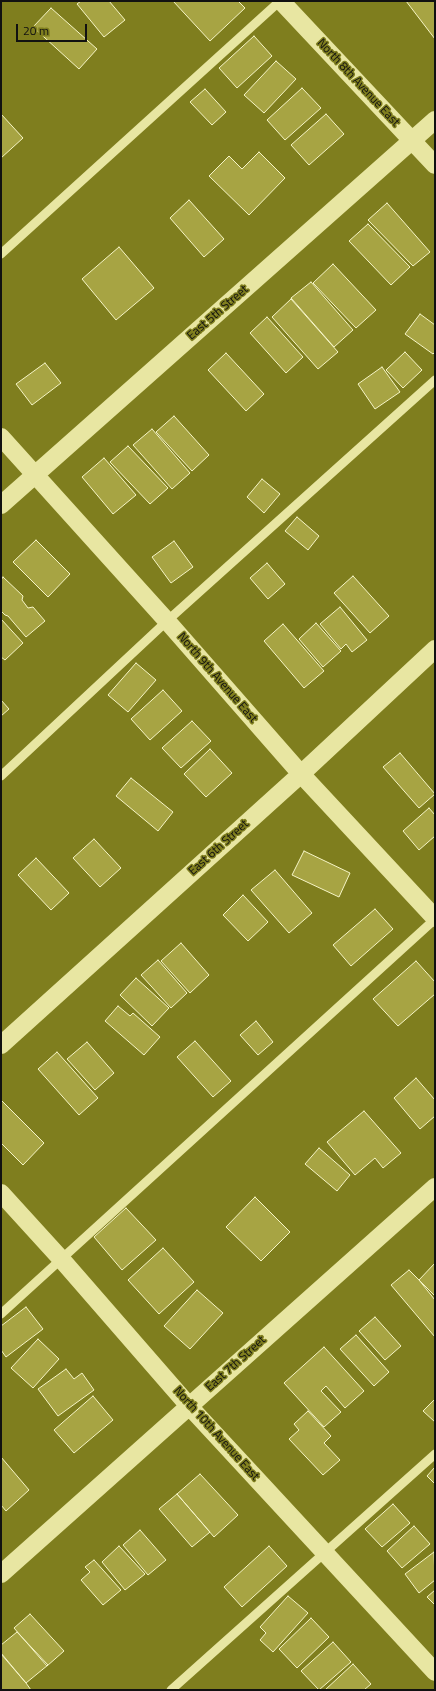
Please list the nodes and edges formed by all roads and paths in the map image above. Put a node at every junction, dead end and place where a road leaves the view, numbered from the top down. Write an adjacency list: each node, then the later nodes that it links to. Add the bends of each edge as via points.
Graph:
1 (280, 1): 3 (street, North 8th Avenue East); 5 (lane)
2 (435, 120): 3 (street, East 5th Street)
3 (413, 141): 4 (street, North 8th Avenue East); 8 (street, East 5th Street)
4 (435, 165)
5 (1, 254)
6 (435, 380): 10 (lane)
7 (1, 437): 8 (street, North 9th Avenue East)
8 (34, 475): 9 (street, East 5th Street); 10 (street, North 9th Avenue East)
9 (1, 505)
10 (167, 621): 12 (street, North 9th Avenue East); 13 (lane)
11 (435, 649): 12 (street, East 6th Street)
12 (301, 774): 14 (street, North 9th Avenue East); 15 (street, East 6th Street)
13 (1, 776)
14 (435, 918): 18 (lane)
15 (1, 1045)
16 (435, 1188): 20 (street, East 7th Street)
17 (1, 1193): 18 (street, North 10th Avenue East)
18 (62, 1260): 19 (lane); 20 (street, North 10th Avenue East)
19 (1, 1314)
20 (189, 1406): 22 (street, North 10th Avenue East); 23 (street, East 7th Street)
21 (435, 1454): 22 (lane)
22 (325, 1553): 24 (street, North 10th Avenue East); 25 (lane)
23 (1, 1574)
24 (435, 1672)
25 (171, 1690)

